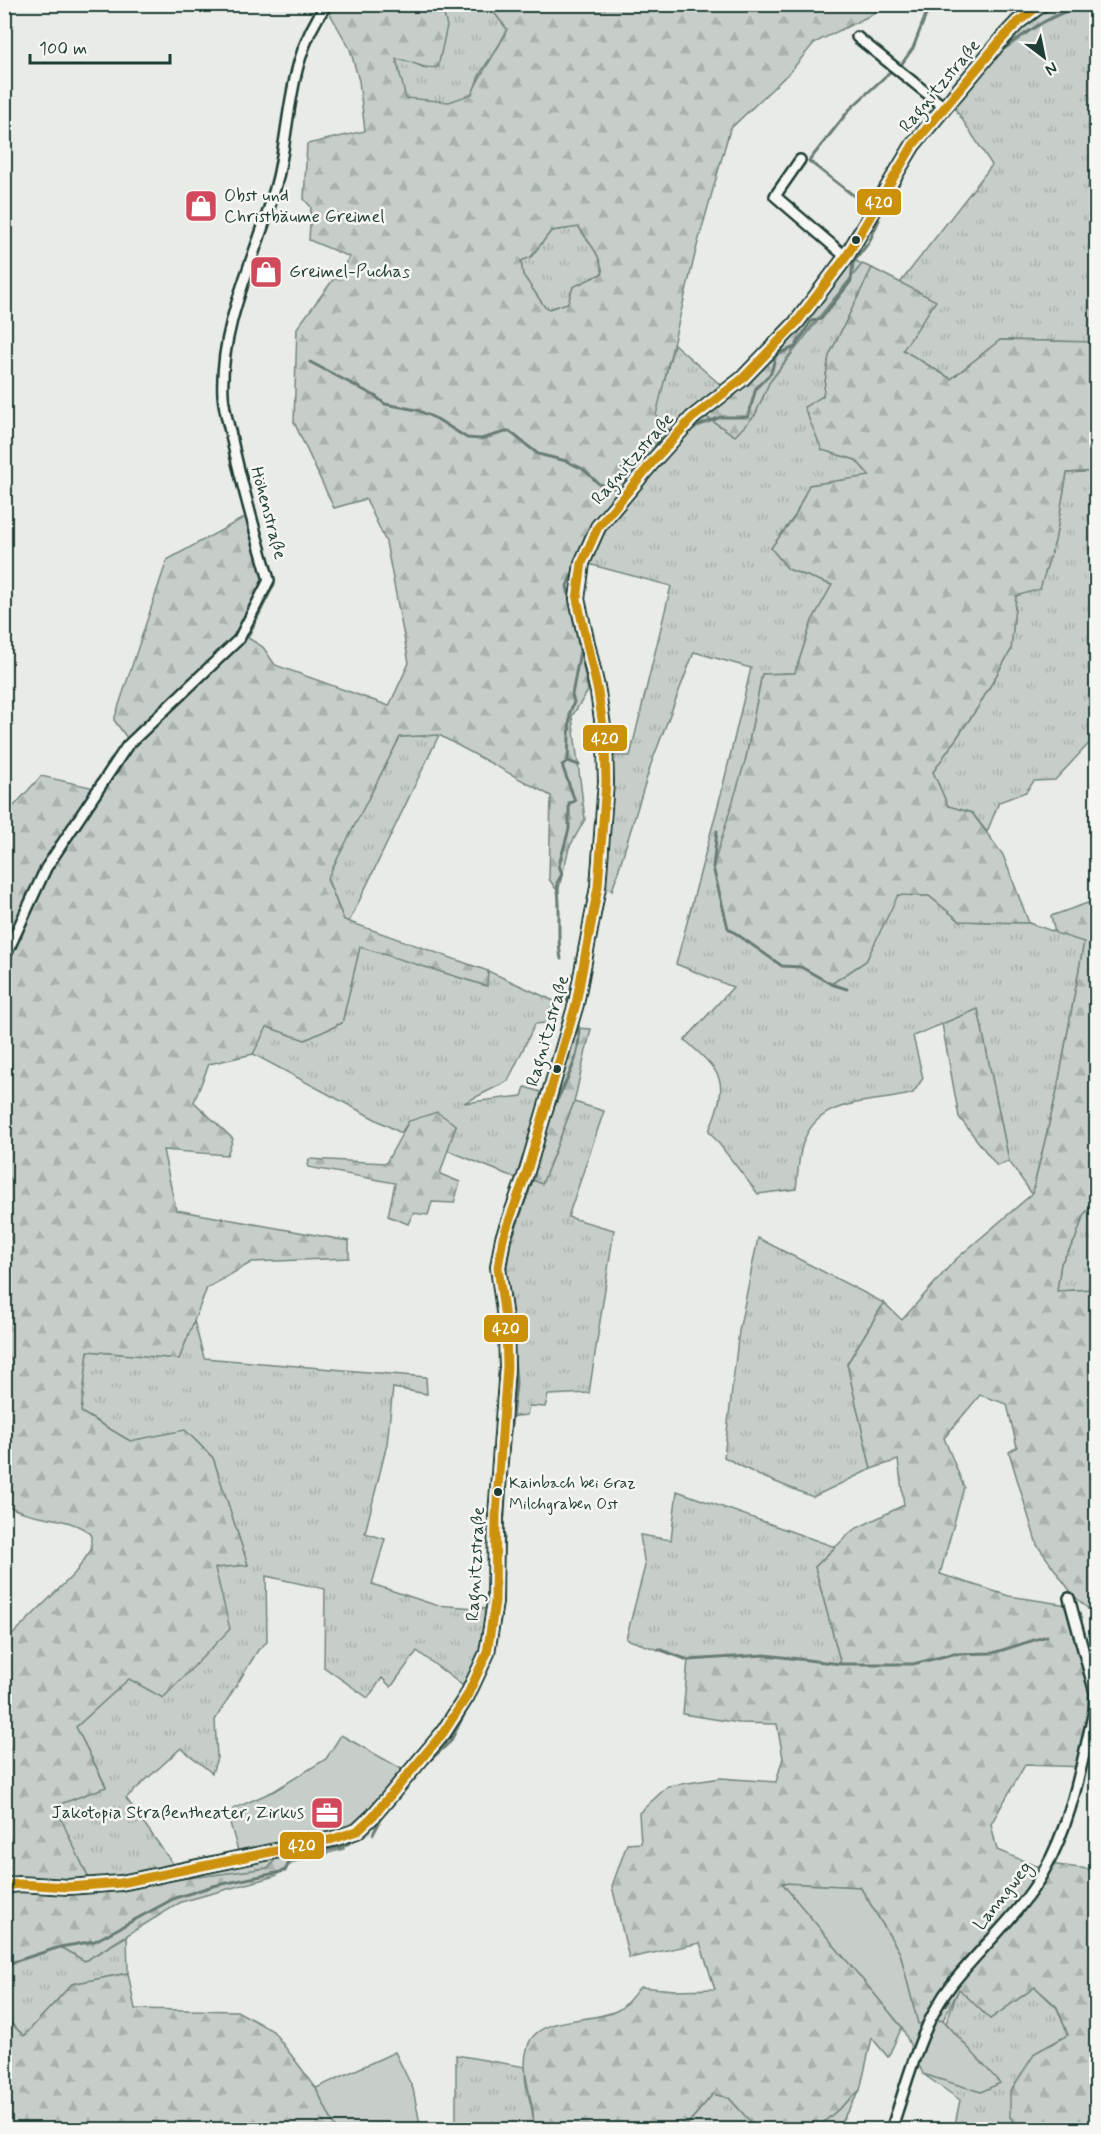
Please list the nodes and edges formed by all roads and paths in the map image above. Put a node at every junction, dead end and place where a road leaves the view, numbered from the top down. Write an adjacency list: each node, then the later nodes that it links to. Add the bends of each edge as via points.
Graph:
1 (327, 4): 7 (street, Höhenstraße, via 309,30 296,69 278,176 262,234 247,267 227,350 223,396 241,482 269,580 239,639 127,746 46,868)
2 (1042, 4): 4 (main road, Ragnitzstraße, via 1018,22)
3 (857, 37): 4 (street)
4 (944, 107): 6 (main road, Ragnitzstraße, via 913,145)
5 (800, 160): 6 (street, via 775,196)
6 (846, 257): 9 (main road, Ragnitzstraße, via 796,323 742,379 692,418 655,459 598,527 582,563 577,599 606,740 598,887 576,1004 501,1248 498,1267 507,1367 496,1515 495,1602 487,1653 467,1696 442,1733 357,1831 121,1883)
7 (4, 959)
8 (1069, 1598): 10 (street, Lanngweg, via 1095,1694 1068,1816 1033,1890 935,2009)
9 (4, 1886)
10 (891, 2130)

